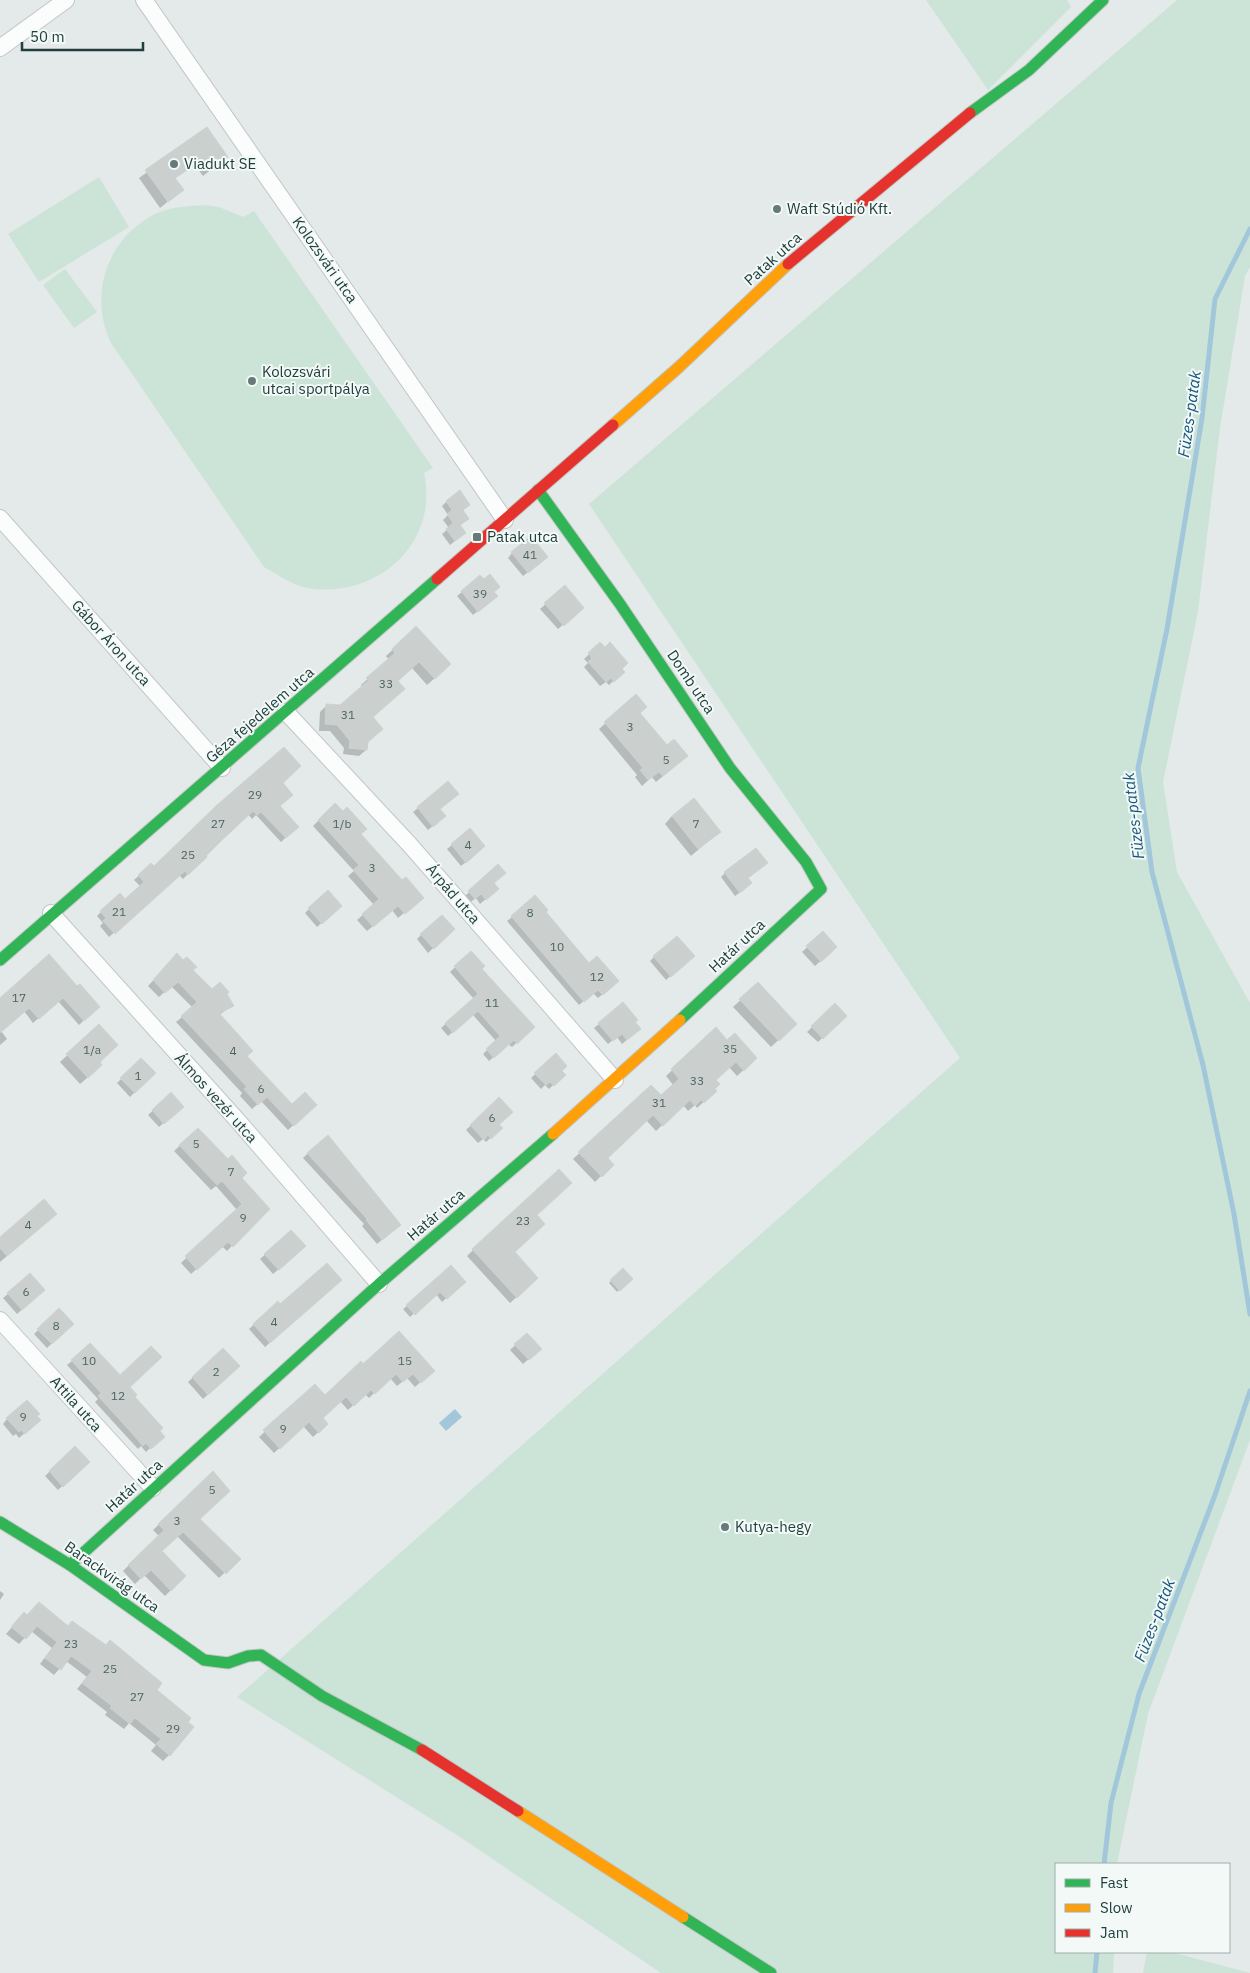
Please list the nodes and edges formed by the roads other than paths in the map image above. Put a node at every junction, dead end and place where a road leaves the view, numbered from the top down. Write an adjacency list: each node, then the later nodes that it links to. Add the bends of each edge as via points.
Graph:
1 (66, 0): 4 (street)
2 (144, 0): 7 (street, Kolozsvári utca)
3 (1103, 0): 5 (street, Patak utca, via 1030,70 949,128 777,273 679,367)
4 (0, 48)
5 (538, 490): 7 (street, Géza fejedelem utca); 10 (street, Domb utca, via 620,604 730,768 806,862)
6 (0, 518): 9 (street, Gábor Áron utca)
7 (505, 520): 8 (street, Géza fejedelem utca)
8 (286, 712): 9 (street, Géza fejedelem utca); 13 (street, Árpád utca, via 410,845)
9 (222, 768): 11 (street, Géza fejedelem utca)
10 (821, 889): 13 (street, Határ utca)
11 (51, 913): 12 (street, Géza fejedelem utca); 14 (street, Álmos vezér utca)
12 (0, 960)
13 (615, 1080): 14 (street, Határ utca)
14 (379, 1284): 16 (street, Határ utca)
15 (0, 1320): 16 (street, Attila utca)
16 (153, 1488): 18 (street, Határ utca)
17 (0, 1522): 18 (street, Barackvirág utca)
18 (70, 1565): 19 (street, Barackvirág utca, via 204,1660 228,1663 261,1655 322,1696 410,1742)
19 (771, 1973)

